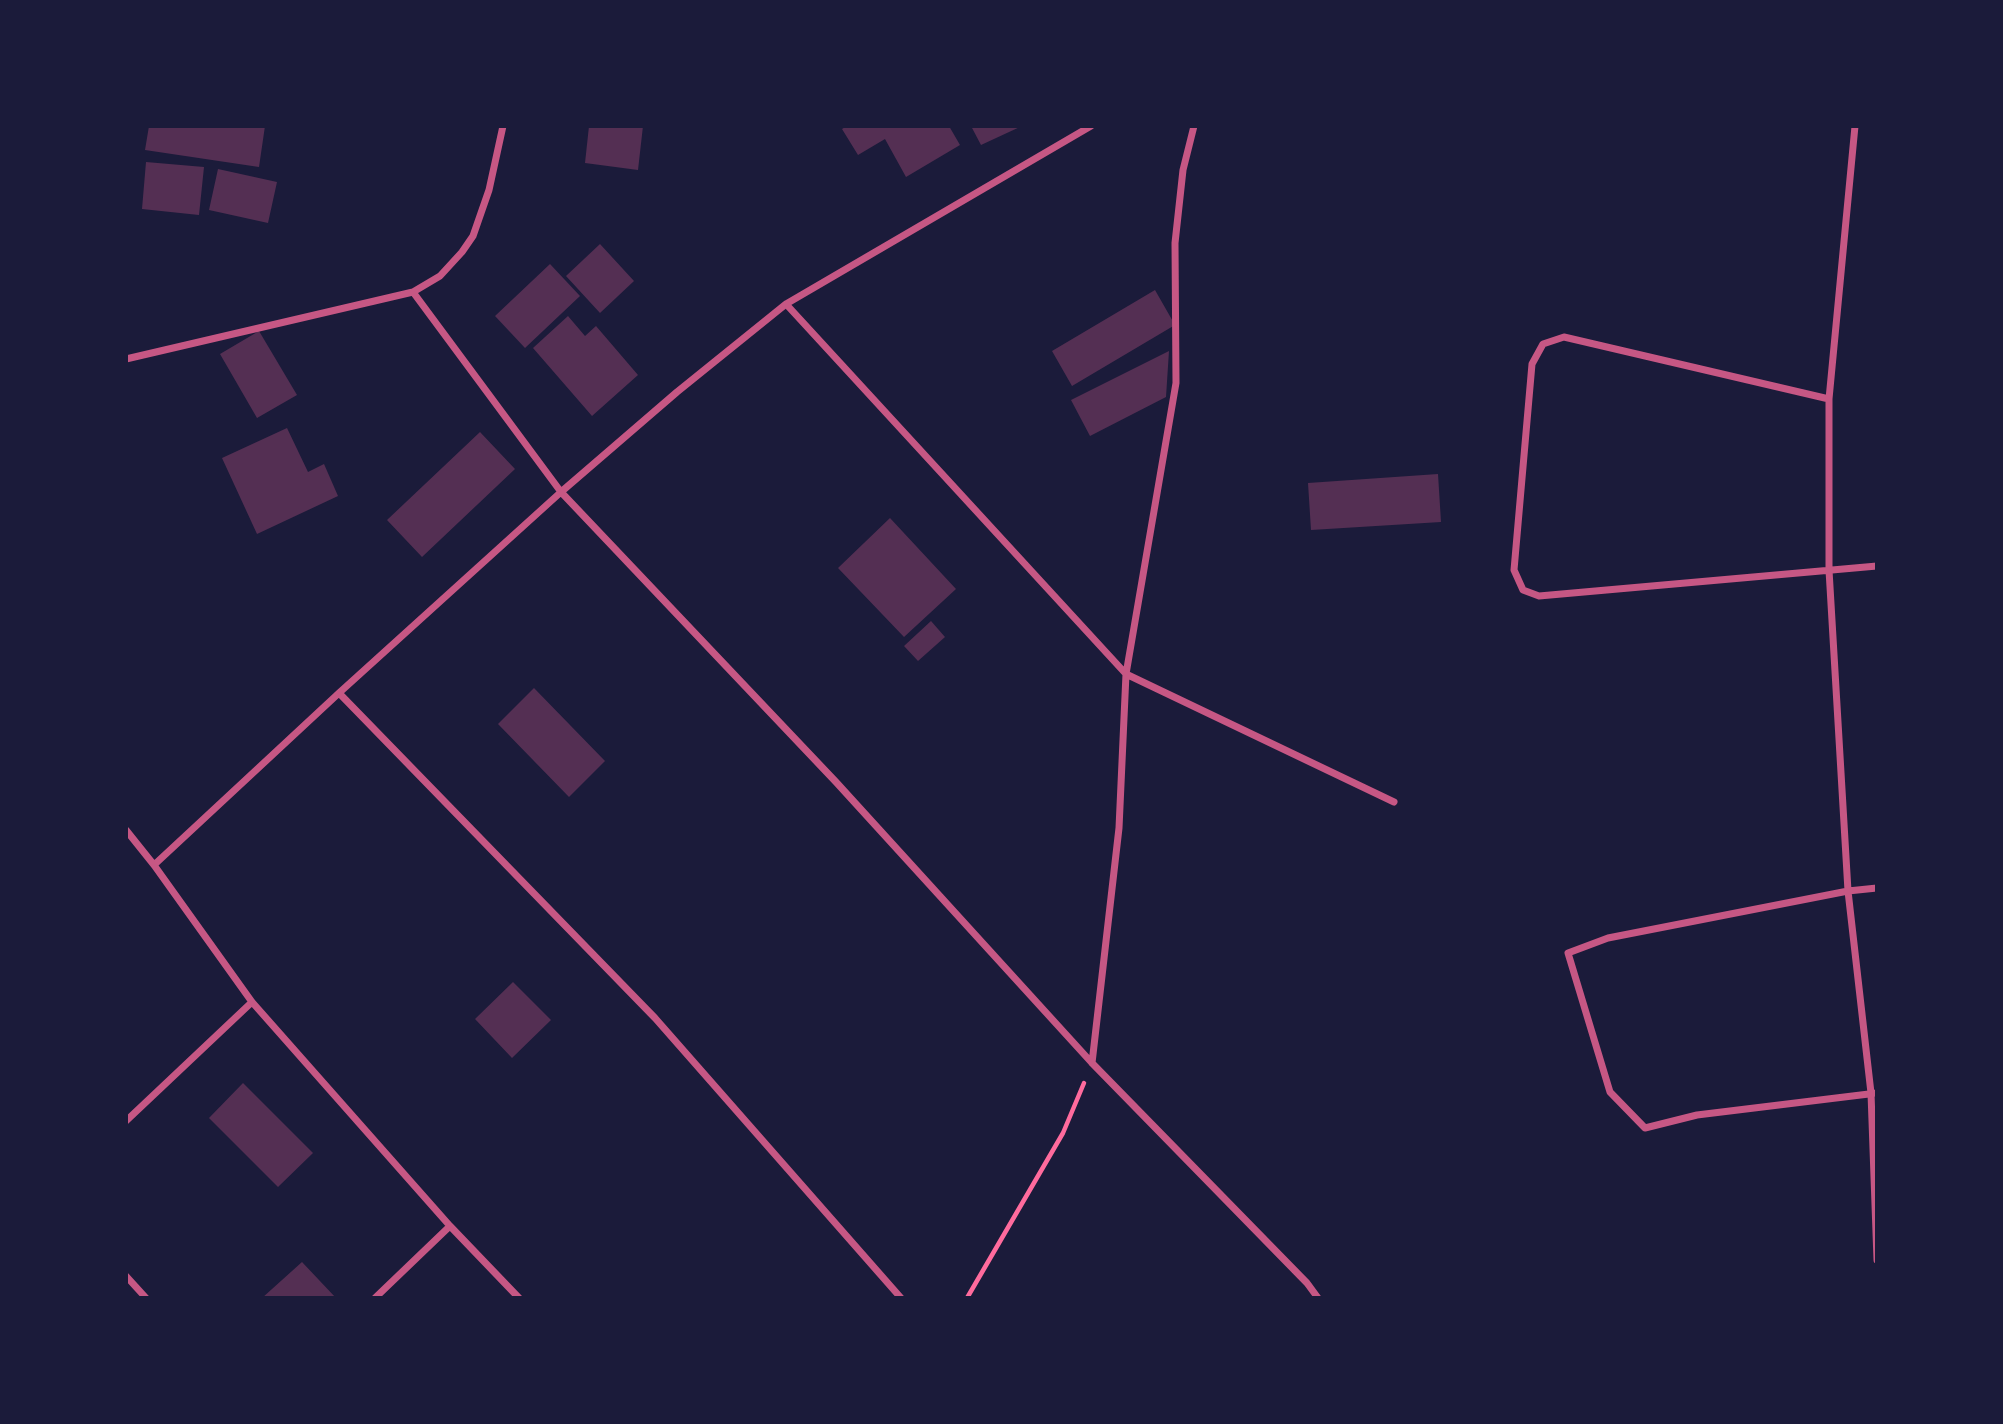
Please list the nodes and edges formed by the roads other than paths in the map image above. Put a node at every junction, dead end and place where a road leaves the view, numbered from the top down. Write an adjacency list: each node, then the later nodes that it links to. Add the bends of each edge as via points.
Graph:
1 (503, 126): 5 (street, via 473,236 440,276)
2 (1091, 126): 6 (street)
3 (1194, 126): 12 (street, via 1183,170 1175,243 1176,383)
4 (1855, 126): 8 (street)
5 (413, 292): 7 (street); 9 (street)
6 (786, 304): 9 (street); 12 (street)
7 (126, 359)
8 (1829, 399): 11 (street); 11 (street, via 1564,337 1544,344 1532,364 1514,570 1523,590 1539,596)
9 (561, 492): 13 (street); 20 (street, via 836,782)
10 (1877, 566): 11 (street)
11 (1829, 570): 18 (street)
12 (1126, 674): 14 (street); 20 (street, via 1119,828)
13 (339, 693): 16 (street); 29 (street, via 655,1018)
14 (1394, 802)
15 (126, 830): 16 (street)
16 (154, 865): 19 (street)
17 (1877, 888): 18 (street)
18 (1848, 891): 21 (street); 21 (street, via 1608,938 1568,953 1610,1092 1645,1128 1697,1115)
19 (252, 1002): 22 (street); 23 (street)
20 (1092, 1063): 30 (street)
21 (1874, 1093): 24 (street)
22 (126, 1121)
23 (450, 1226): 27 (street); 28 (street)
24 (1877, 1259)
25 (126, 1276): 26 (street)
26 (146, 1298)
27 (375, 1298)
28 (519, 1298)
29 (901, 1298)
30 (1318, 1298)

